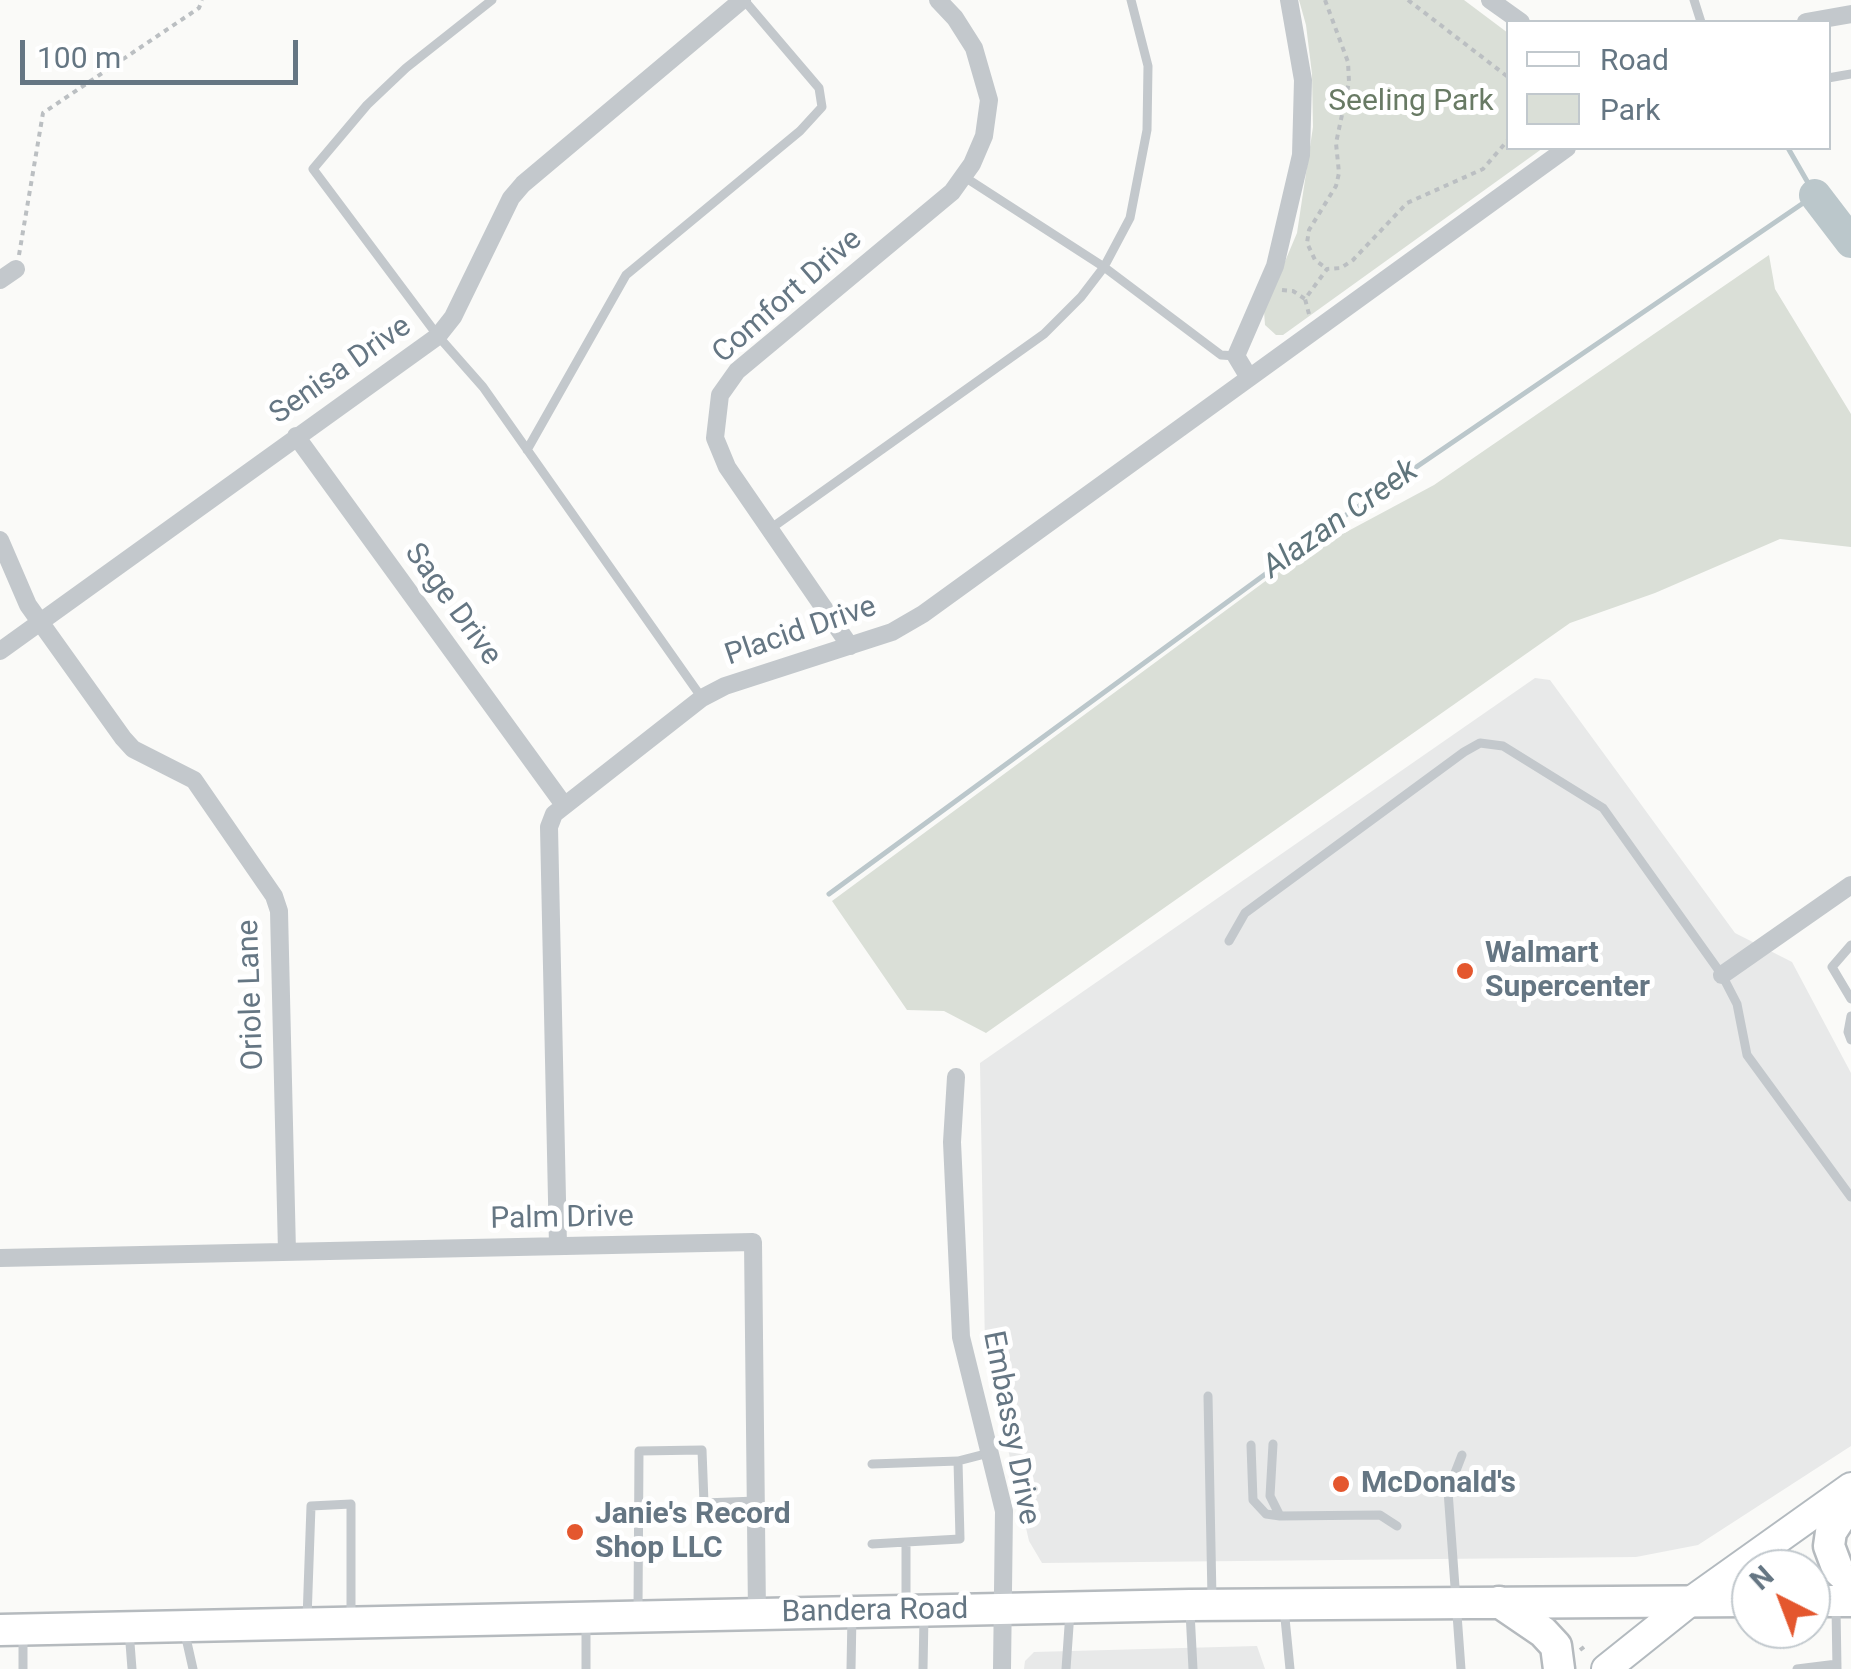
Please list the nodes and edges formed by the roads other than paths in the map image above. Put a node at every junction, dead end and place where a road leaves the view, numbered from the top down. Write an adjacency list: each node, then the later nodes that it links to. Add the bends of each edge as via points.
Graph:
1 (492, 0): 13 (lane, via 393,80 313,169)
2 (743, 0): 13 (street, Senisa Drive, via 523,184); 17 (lane, via 819,88 822,108 626,276)
3 (938, 0): 11 (street, Comfort Drive, via 974,48 989,100 984,136)
4 (1132, 0): 12 (lane, via 1148,66 1147,130 1130,218)
5 (1289, 0): 14 (street, via 1303,80 1301,155 1284,237)
6 (1490, 0): 8 (street)
7 (1851, 14): 9 (street)
8 (1518, 20)
9 (1817, 20)
10 (1564, 150): 15 (street, Placid Drive)
11 (963, 176): 12 (lane); 18 (street, Comfort Drive, via 934,208 737,372 720,395 714,438)
12 (1104, 267): 14 (lane, via 1220,355); 18 (lane, via 1044,334)
13 (438, 336): 16 (street, Senisa Drive); 17 (lane)
14 (1236, 356): 15 (street)
15 (1248, 376): 21 (street, Placid Drive, via 922,614)
16 (296, 436): 20 (street, Senisa Drive); 24 (street, Sage Drive)
17 (528, 450): 23 (lane)
18 (770, 529): 21 (street, Comfort Drive)
19 (0, 540): 20 (street, Oriole Lane)
20 (41, 622): 22 (street, Senisa Drive); 35 (street, Oriole Lane, via 133,749 194,780 274,896)
21 (850, 646): 23 (street, Placid Drive)
22 (0, 651)
23 (702, 698): 24 (street, Placid Drive)
24 (564, 805): 34 (street, via 549,827)
25 (1851, 885): 28 (street)
26 (1229, 941): 28 (lane, via 1244,913 1480,743 1503,746 1603,808)
27 (1851, 945): 29 (lane, via 1832,967)
28 (1722, 975): 33 (lane, via 1737,1004 1747,1056)
29 (1851, 999)
30 (1851, 1016): 31 (lane)
31 (1851, 1040)
32 (956, 1078): 40 (street, Embassy Drive, via 952,1142 961,1337)
33 (1851, 1198)
34 (558, 1246): 35 (street, Palm Drive); 45 (street, Palm Drive, via 753,1242)
35 (287, 1252): 36 (street, Palm Drive)
36 (0, 1258)
37 (1208, 1396): 57 (lane)
38 (1251, 1444): 47 (lane, via 1253,1500 1266,1514)
39 (1273, 1444): 47 (lane, via 1270,1496)
40 (991, 1452): 42 (lane); 59 (street, Embassy Drive, via 1004,1511)
41 (1462, 1455): 55 (lane, via 1448,1491)
42 (958, 1461): 43 (lane); 49 (lane, via 960,1539)
43 (872, 1464)
44 (1851, 1487): 52 (street)
45 (756, 1501): 62 (street, Palm Drive); 63 (lane, via 704,1503 702,1450 639,1451)
46 (1851, 1501): 51 (main road, via 1831,1532)
47 (1280, 1516): 48 (lane, via 1380,1516)
48 (1397, 1526)
49 (906, 1542): 50 (lane); 60 (lane)
50 (872, 1544)
51 (1837, 1596): 71 (lane)
52 (1691, 1601): 53 (main road, Bandera Road); 54 (main road, Bandera Road); 70 (street)
53 (1731, 1601)
54 (1499, 1602): 55 (main road, Bandera Road); 83 (main road, via 1556,1646)
55 (1454, 1603): 56 (main road, Bandera Road); 82 (lane)
56 (1284, 1605): 57 (main road, Bandera Road); 81 (lane)
57 (1201, 1606): 58 (main road, Bandera Road); 80 (lane)
58 (1070, 1608): 59 (main road, Bandera Road); 79 (lane)
59 (1005, 1609): 60 (main road, Bandera Road); 78 (street, Embassy Drive)
60 (915, 1611): 61 (main road, Bandera Road); 77 (lane)
61 (852, 1612): 62 (main road, Bandera Road); 76 (lane)
62 (757, 1614): 63 (main road, Bandera Road)
63 (638, 1617): 64 (main road, Bandera Road)
64 (586, 1618): 65 (main road, Bandera Road); 75 (lane)
65 (352, 1623): 66 (main road, Bandera Road); 66 (lane, via 352,1504 310,1506)
66 (306, 1624): 67 (main road, Bandera Road)
67 (184, 1626): 68 (main road, Bandera Road); 74 (lane)
68 (129, 1628): 69 (main road, Bandera Road); 73 (lane)
69 (11, 1630): 72 (lane)
70 (1595, 1655)
71 (1837, 1667): 84 (lane)
72 (23, 1669)
73 (132, 1669)
74 (193, 1669)
75 (586, 1669)
76 (851, 1669)
77 (923, 1669)
78 (1002, 1669)
79 (1066, 1669)
80 (1194, 1669)
81 (1290, 1669)
82 (1461, 1669)
83 (1559, 1669)
84 (1796, 1669)

